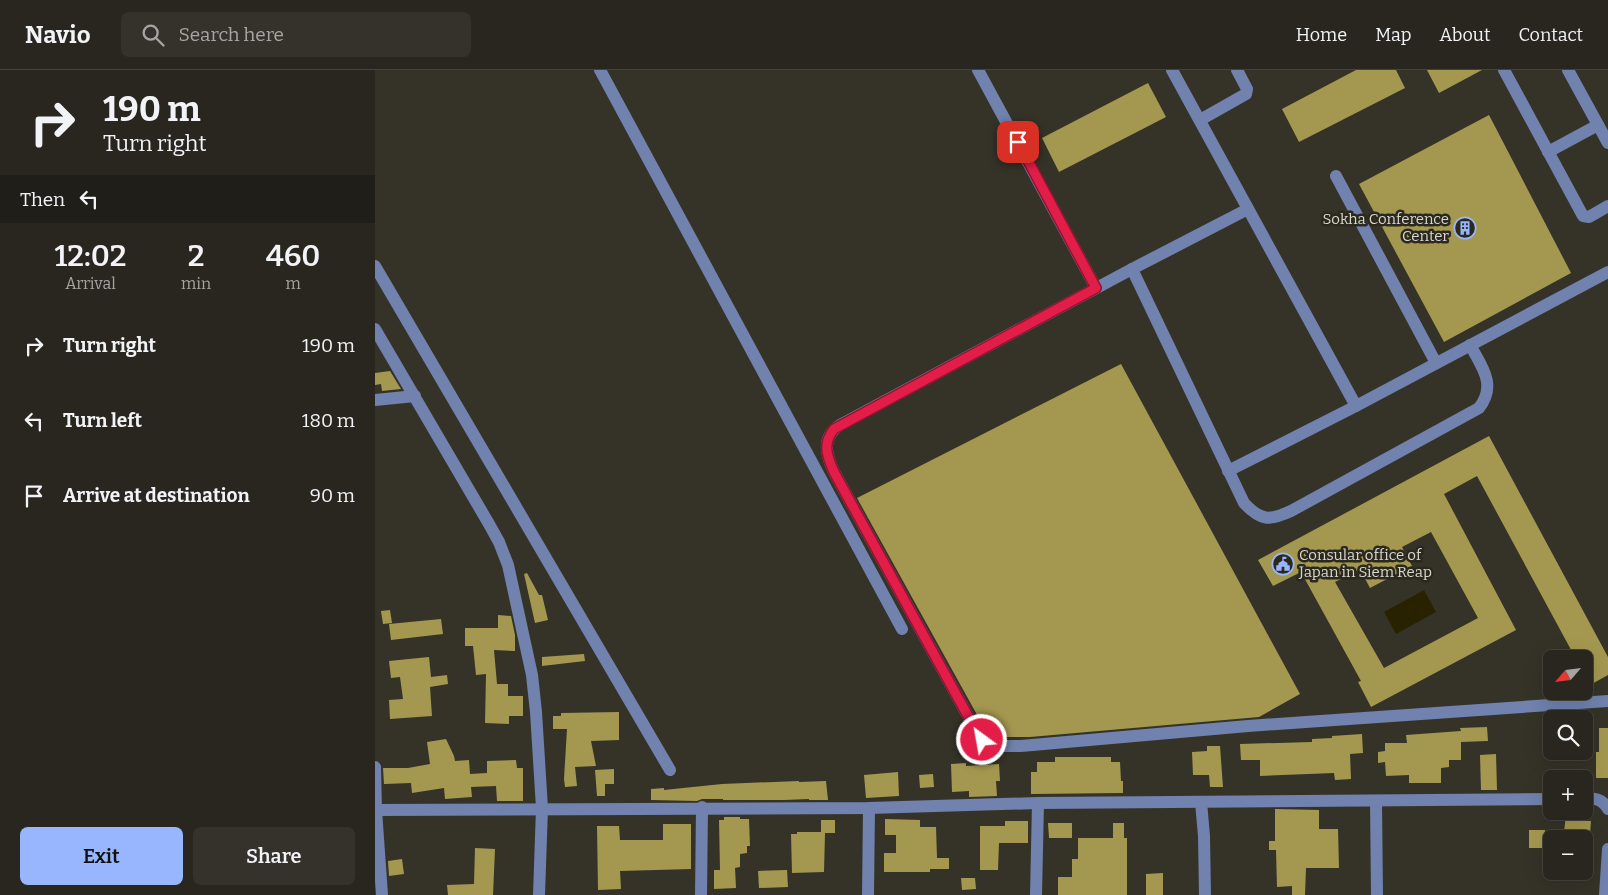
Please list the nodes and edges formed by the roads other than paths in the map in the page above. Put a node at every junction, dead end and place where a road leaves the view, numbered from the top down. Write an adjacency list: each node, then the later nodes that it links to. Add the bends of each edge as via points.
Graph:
1 (600, 70): 25 (street)
2 (978, 70): 17 (street)
3 (1172, 70): 7 (street)
4 (1237, 70): 7 (street, via 1247,89 1246,94)
5 (1504, 70): 10 (street)
6 (1568, 70): 8 (street)
7 (1200, 120): 13 (street)
8 (1598, 125): 9 (street); 10 (street)
9 (1607, 139)
10 (1548, 152): 12 (street, via 1583,216 1589,217)
11 (1335, 176): 20 (street)
12 (1608, 206)
13 (1248, 209): 15 (street); 23 (street)
14 (375, 266): 28 (street)
15 (1131, 269): 17 (street); 24 (street)
16 (1608, 272): 19 (street)
17 (1096, 288): 26 (street, via 834,429 828,436 827,452 834,472 982,740 1001,746 1021,746)
18 (375, 328): 21 (street)
19 (1470, 345): 20 (street); 24 (street, via 1489,386 1486,399 1479,408 1291,511 1277,518 1262,518 1253,513 1244,503)
20 (1436, 363): 23 (street)
21 (415, 396): 22 (street); 34 (street, via 499,542 508,565 533,675)
22 (375, 400)
23 (1356, 406): 24 (street)
24 (1228, 471)
25 (902, 629)
26 (1608, 701)
27 (375, 767): 38 (street)
28 (670, 770)
29 (1593, 798): 37 (street)
30 (1543, 799): 31 (street)
31 (1376, 801): 32 (street); 46 (street)
32 (1201, 802): 33 (street); 45 (street)
33 (1038, 803): 36 (street); 44 (street)
34 (542, 808): 35 (street); 38 (street); 41 (street)
35 (702, 808): 36 (street); 42 (street)
36 (869, 808): 43 (street)
37 (1608, 809)
38 (375, 810): 40 (street)
39 (1608, 849): 47 (street)
40 (382, 895)
41 (539, 895)
42 (701, 895)
43 (869, 895)
44 (1036, 895)
45 (1205, 895)
46 (1377, 895)
47 (1605, 895)

